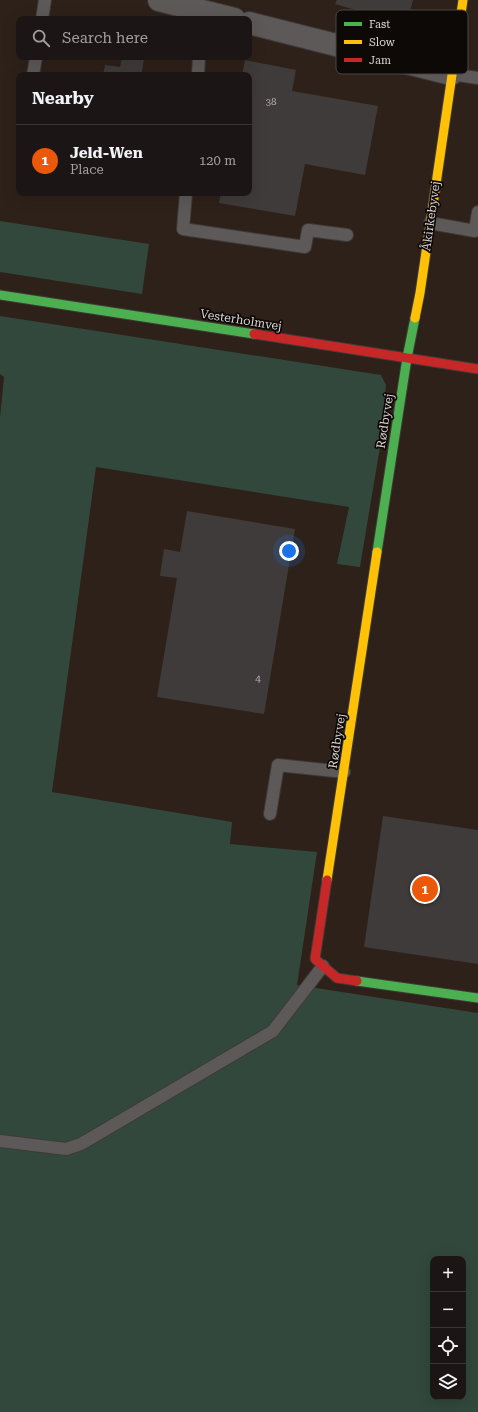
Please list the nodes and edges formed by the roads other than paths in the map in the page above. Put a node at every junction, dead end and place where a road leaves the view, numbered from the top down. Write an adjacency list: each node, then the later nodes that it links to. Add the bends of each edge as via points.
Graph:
1 (45, 0): 6 (lane)
2 (159, 0): 5 (street)
3 (463, 0): 4 (street, Åkirkebyvej)
4 (461, 10)
5 (204, 15)
6 (42, 16)
7 (252, 24): 8 (street)
8 (336, 45)
9 (36, 60): 11 (lane)
10 (199, 60): 12 (lane)
11 (34, 72)
12 (198, 72)
13 (451, 74): 14 (lane); 17 (street, Åkirkebyvej)
14 (478, 78)
15 (186, 196): 18 (lane, via 183,229 305,247 308,230)
16 (478, 212): 17 (lane, via 475,230)
17 (430, 223): 20 (street, Åkirkebyvej)
18 (347, 235)
19 (0, 295): 20 (street, Vesterholmvej)
20 (407, 358): 21 (street, Vesterholmvej); 22 (street, Rødbyvej)
21 (478, 369)
22 (344, 772): 23 (lane, via 278,765); 24 (street, Rødbyvej, via 315,959)
23 (270, 814)
24 (323, 966): 25 (street, Rødbyvej, via 337,978); 26 (lane, via 273,1031 81,1144 66,1149)
25 (478, 998)
26 (0, 1141)

